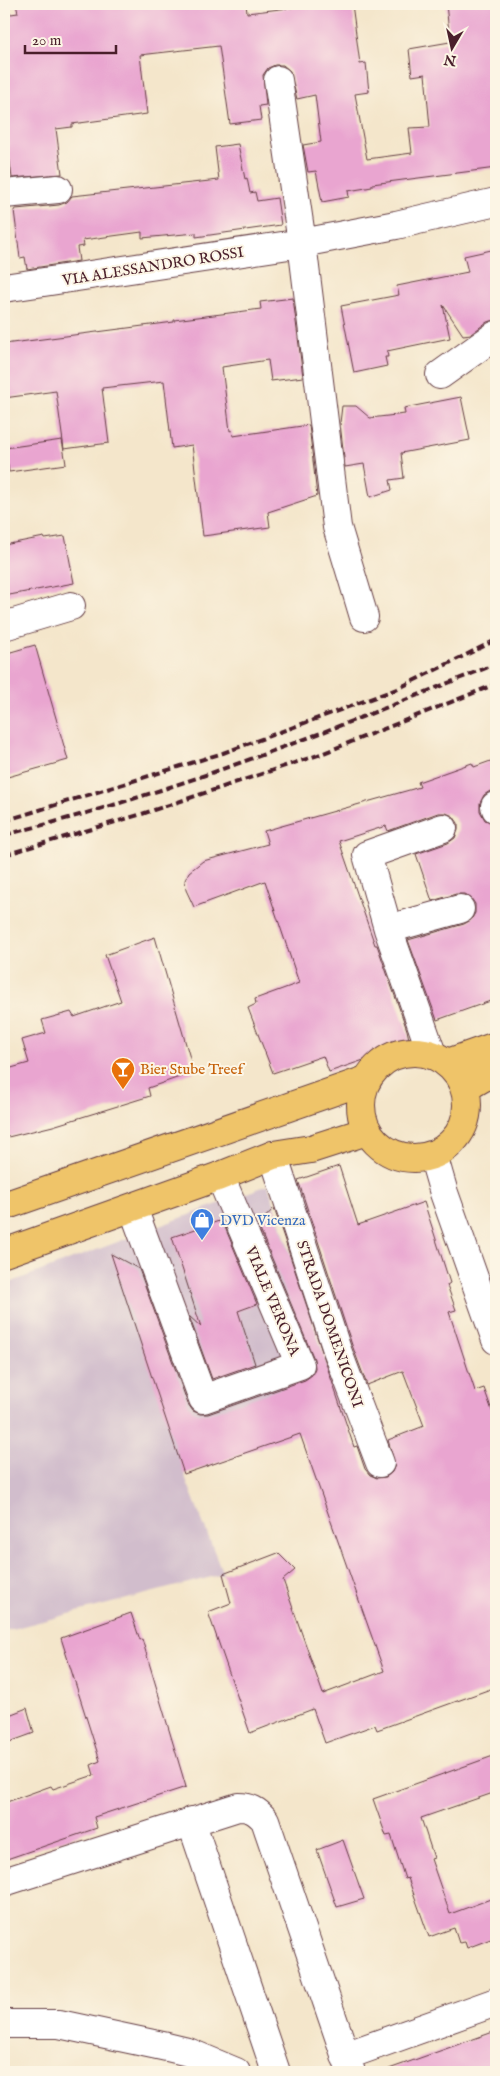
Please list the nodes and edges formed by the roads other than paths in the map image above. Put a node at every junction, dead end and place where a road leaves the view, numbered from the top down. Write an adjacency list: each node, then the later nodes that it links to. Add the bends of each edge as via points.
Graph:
1 (278, 80): 5 (street)
2 (58, 189): 3 (street)
3 (4, 194)
4 (496, 202): 5 (street, VIA ALESSANDRO ROSSI)
5 (302, 243): 6 (street, VIA ALESSANDRO ROSSI); 10 (street, via 337,527)
6 (4, 287)
7 (496, 335): 8 (street)
8 (440, 375)
9 (71, 606): 11 (street)
10 (364, 618)
11 (4, 626)
12 (444, 828): 14 (street, via 367,855)
13 (460, 909): 14 (street)
14 (388, 929): 16 (street)
15 (496, 1046): 16 (main road)
16 (440, 1059): 18 (main road, via 417,1051 402,1052 378,1064); 19 (main road, via 460,1078)
17 (496, 1070): 19 (main road)
18 (366, 1080): 20 (main road, via 360,1108); 24 (main road)
19 (465, 1088): 21 (main road, via 467,1111 459,1133 443,1150)
20 (367, 1131): 21 (main road, via 392,1154 410,1158); 22 (main road, via 311,1149)
21 (433, 1155): 27 (street)
22 (274, 1156): 23 (main road); 28 (street, STRADA DOMENICONI, via 337,1350)
23 (220, 1176): 25 (main road); 25 (street, VIALE VERONA, via 300,1365 203,1399)
24 (4, 1206)
25 (133, 1208): 26 (main road)
26 (4, 1253)
27 (496, 1340)
28 (380, 1463)
29 (191, 1821): 30 (street); 33 (street, via 238,1807 248,1807 265,1820); 35 (street)
30 (4, 1882)
31 (496, 2002): 33 (street)
32 (4, 2024): 34 (street, via 59,2024 188,2052)
33 (348, 2064)
34 (236, 2072)
35 (276, 2072)

